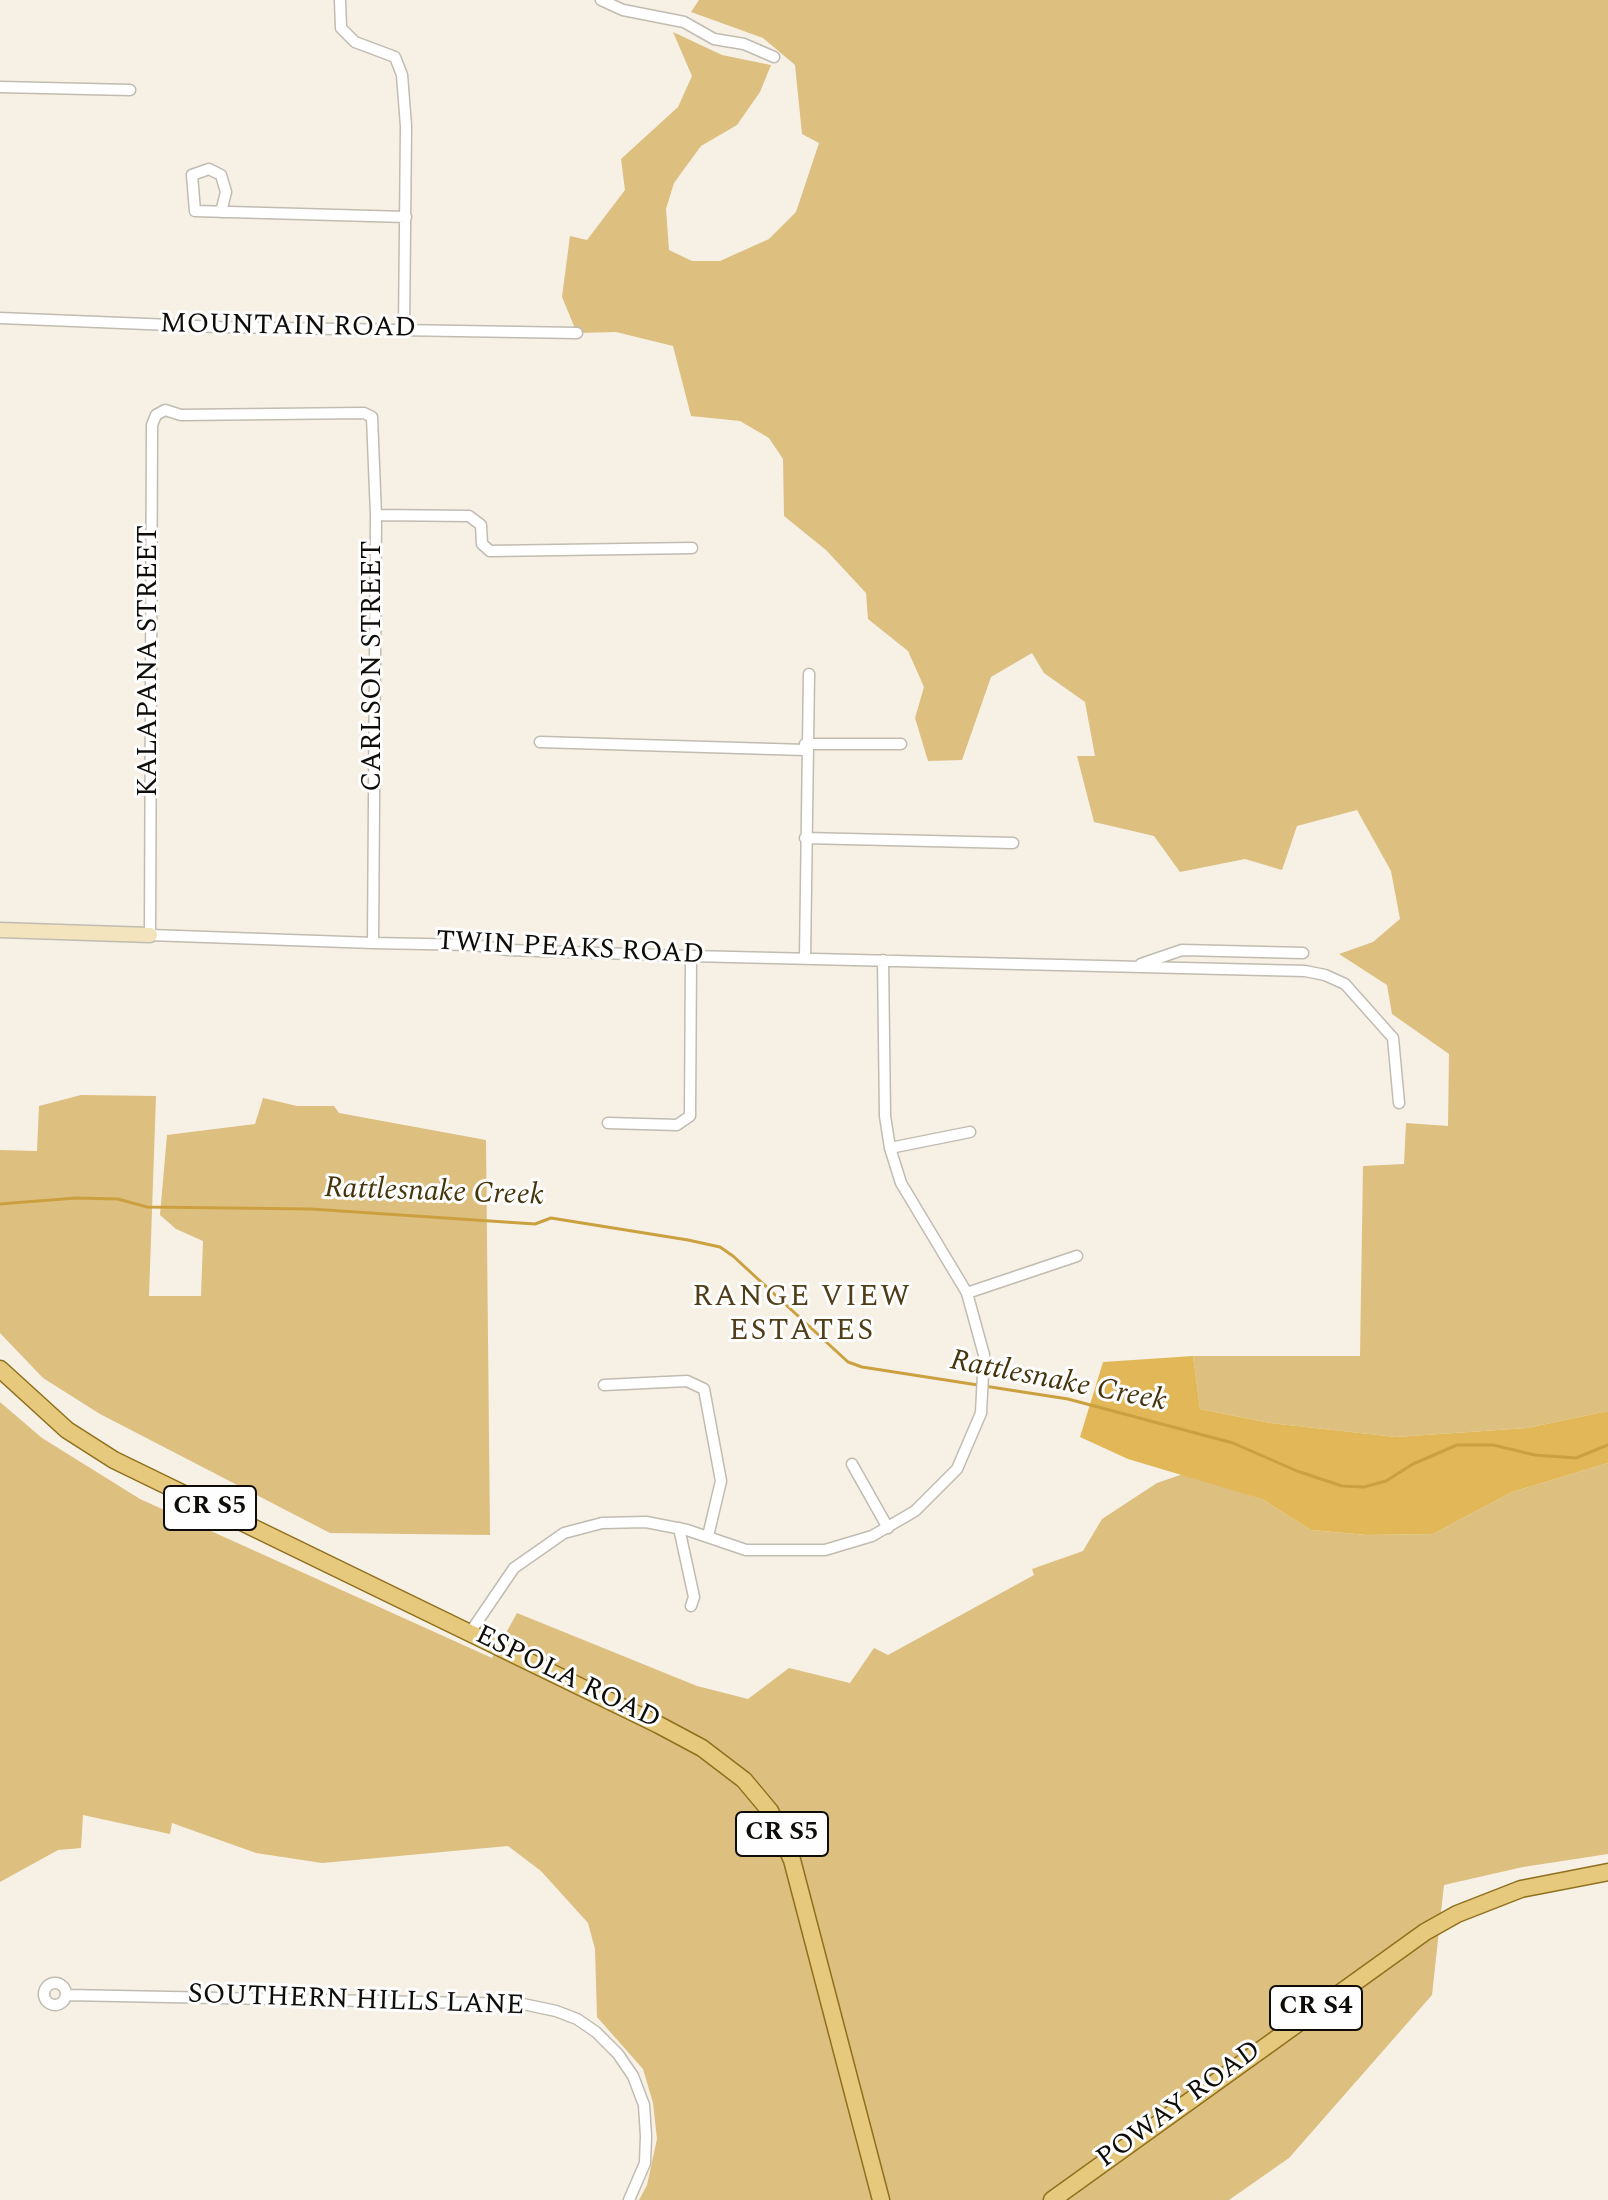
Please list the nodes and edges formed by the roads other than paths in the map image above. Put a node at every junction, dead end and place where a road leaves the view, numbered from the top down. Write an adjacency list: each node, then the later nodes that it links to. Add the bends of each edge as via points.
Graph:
1 (340, 0): 7 (street, via 341,28 355,42 395,57 402,75)
2 (601, 0): 3 (street, via 623,10 684,22 714,39)
3 (774, 57)
4 (0, 87): 5 (street)
5 (130, 90)
6 (221, 212): 6 (street, via 195,211 192,175 209,169 221,175 226,192); 7 (street)
7 (406, 217): 9 (street)
8 (0, 318): 9 (street, MOUNTAIN ROAD)
9 (404, 330): 10 (street, MOUNTAIN ROAD)
10 (577, 333)
11 (347, 415): 12 (street, CARLSON STREET, via 372,417); 21 (street, KALAPANA STREET, via 181,415 165,410 152,425)
12 (376, 515): 13 (street, via 469,516 481,525 482,544 490,551); 22 (street, CARLSON STREET)
13 (692, 548)
14 (809, 674): 17 (street)
15 (540, 742): 17 (street)
16 (901, 744): 17 (street)
17 (805, 747): 18 (street)
18 (805, 838): 19 (street); 25 (street)
19 (1013, 843)
20 (0, 930): 21 (street, TWIN PEAKS ROAD)
21 (150, 935): 22 (street, TWIN PEAKS ROAD)
22 (373, 943): 24 (street, TWIN PEAKS ROAD)
23 (1303, 953): 27 (street, TWIN PEAKS ROAD, via 1182,950)
24 (691, 956): 25 (street, TWIN PEAKS ROAD); 29 (street, via 690,1116 677,1125)
25 (805, 958): 26 (street, TWIN PEAKS ROAD)
26 (883, 960): 27 (street, TWIN PEAKS ROAD); 31 (street)
27 (1140, 965): 28 (street, TWIN PEAKS ROAD, via 1276,968 1334,978 1393,1038)
28 (1399, 1103)
29 (608, 1123)
30 (970, 1132): 31 (street)
31 (890, 1148): 33 (street, via 901,1183)
32 (1077, 1256): 33 (street)
33 (967, 1293): 38 (street, via 984,1355 984,1393 974,1434 941,1488)
34 (0, 1369): 41 (main road, ESPOLA ROAD / CR S5, via 46,1413 114,1460)
35 (604, 1385): 39 (street, via 687,1381 704,1389 721,1481)
36 (852, 1464): 38 (street)
37 (679, 1528): 39 (street); 40 (street, via 694,1597); 41 (street, via 602,1523 552,1539 506,1576)
38 (888, 1528): 39 (street, via 837,1548 800,1553 746,1550)
39 (708, 1536)
40 (691, 1606)
41 (471, 1631): 45 (main road, ESPOLA ROAD / CR S5, via 702,1748 744,1780 770,1811 797,1877)
42 (1608, 1872): 46 (main road, POWAY ROAD / CR S4, via 1521,1889 1425,1932)
43 (67, 1995): 44 (street, SOUTHERN HILLS LANE, via 523,2004 556,2011 596,2032 633,2076 644,2105 646,2136 645,2163)
44 (629, 2200)
45 (881, 2200)
46 (1052, 2200)

